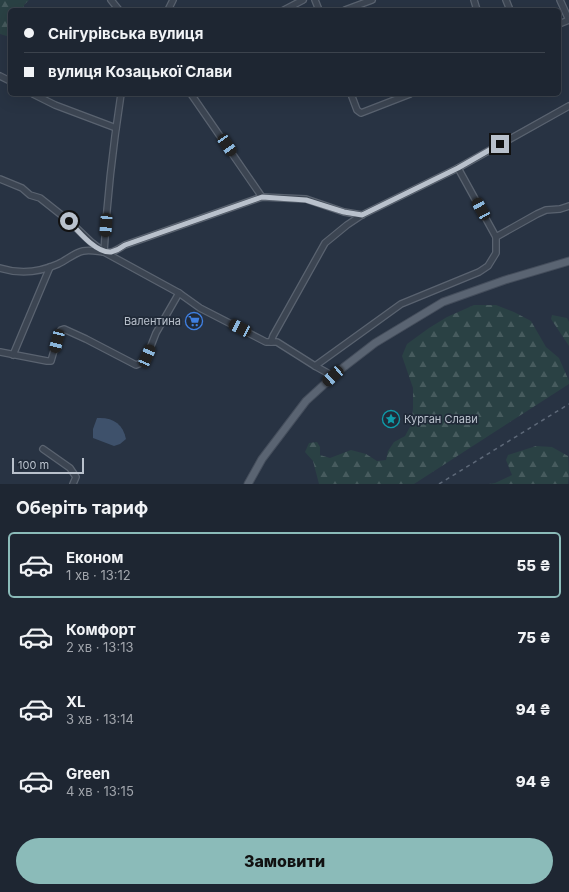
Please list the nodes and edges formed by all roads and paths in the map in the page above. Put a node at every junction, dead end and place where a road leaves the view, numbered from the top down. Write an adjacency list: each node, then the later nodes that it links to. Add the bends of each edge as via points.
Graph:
1 (111, 0): 5 (street)
2 (301, 0): 6 (street)
3 (372, 0): 7 (street)
4 (560, 0): 8 (street)
5 (117, 8)
6 (287, 8)
7 (350, 8)
8 (569, 20)
9 (38, 96): 15 (street)
10 (121, 96): 15 (street)
11 (192, 96): 18 (street)
12 (352, 96): 13 (street, via 357,110 362,113)
13 (405, 96)
14 (569, 106): 16 (street)
15 (116, 128): 24 (street)
16 (458, 168): 21 (street); 23 (street)
17 (0, 179): 24 (street, via 40,198)
18 (262, 197): 20 (street, via 306,200); 24 (street, via 125,245 112,252)
19 (569, 206): 23 (street, via 546,210)
20 (344, 212): 21 (street); 22 (street)
21 (362, 215): 22 (street)
22 (347, 225): 29 (street, via 325,243)
23 (496, 237): 32 (street, via 496,253 488,266 401,304)
24 (104, 252): 26 (street, via 82,252); 28 (street)
25 (569, 261): 33 (main road, via 443,302 375,343)
26 (50, 267): 27 (street, via 23,272); 31 (street)
27 (0, 268)
28 (179, 293): 29 (street, via 200,308 266,342); 31 (street, via 156,333 147,356 136,365 64,329 59,333 51,360)
29 (271, 342): 32 (street, via 277,342)
30 (0, 352): 31 (street)
31 (13, 354)
32 (315, 366): 33 (street)
33 (333, 376): 36 (main road, via 306,401 262,459)
34 (43, 449): 35 (street, via 70,468 76,477)
35 (73, 484)
36 (248, 484)

